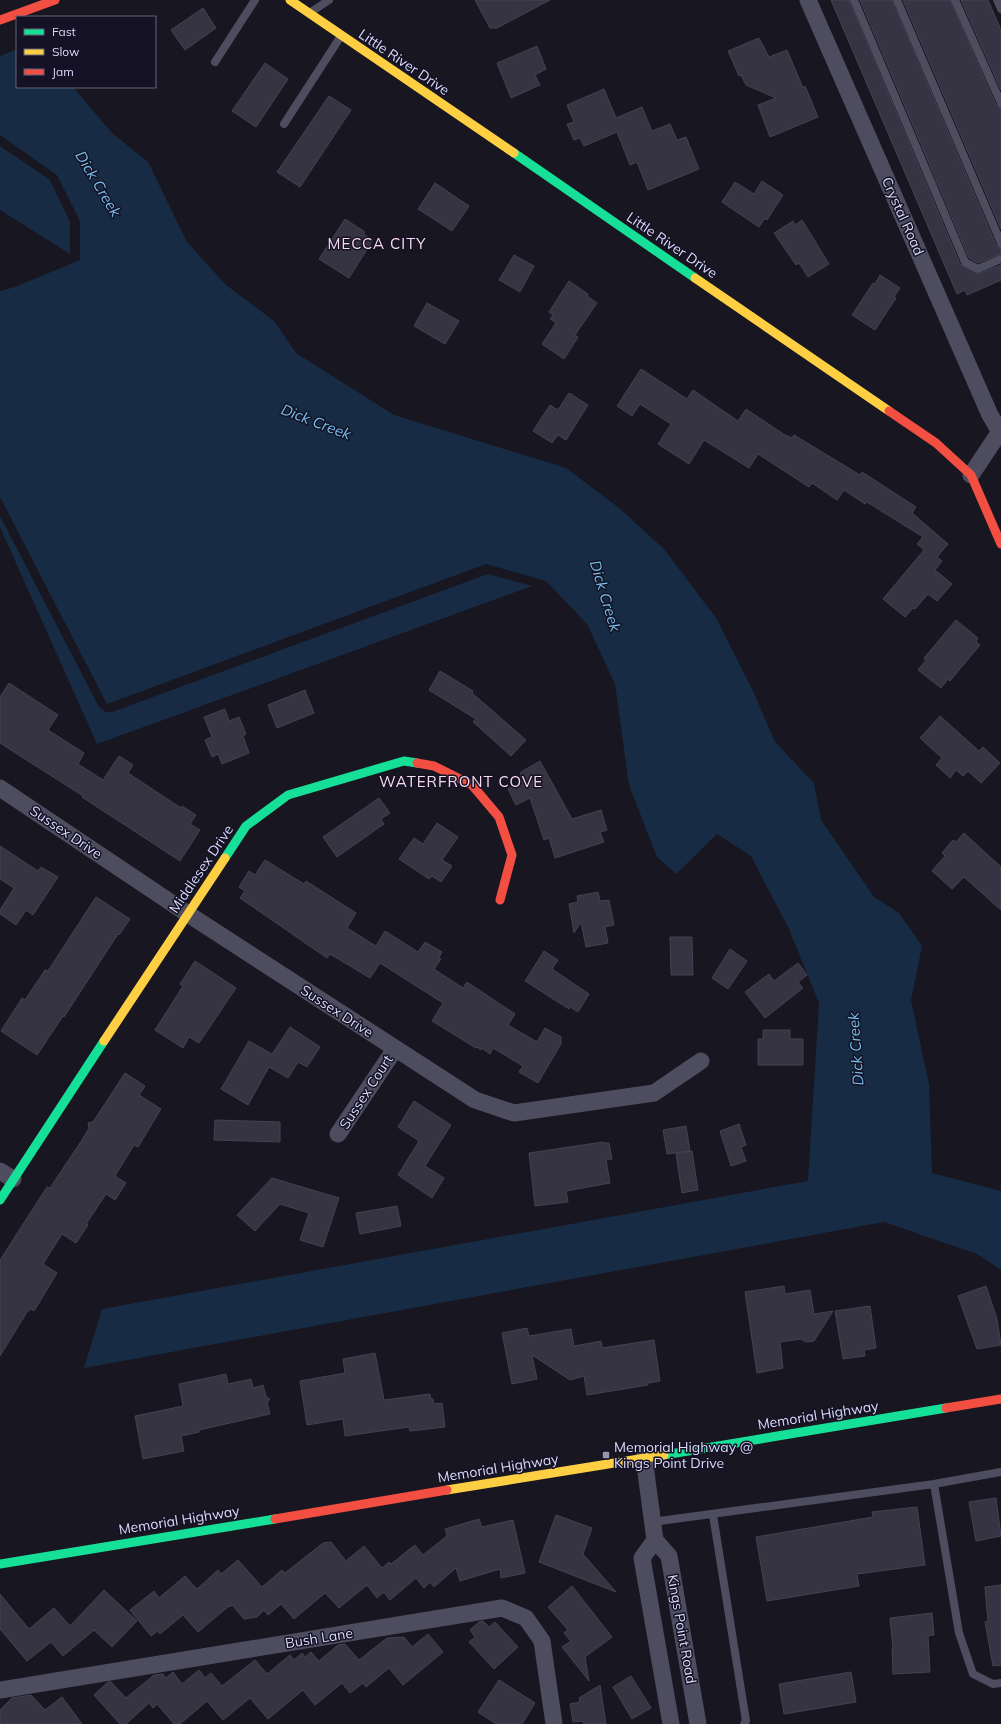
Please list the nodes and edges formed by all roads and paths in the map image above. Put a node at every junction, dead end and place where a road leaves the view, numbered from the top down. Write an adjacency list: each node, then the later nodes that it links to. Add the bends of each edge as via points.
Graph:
1 (55, 0): 12 (street)
2 (255, 0): 14 (lane)
3 (290, 0): 11 (street, Little River Drive)
4 (328, 0): 11 (lane)
5 (808, 0): 19 (street, Crystal Road, via 990,415)
6 (854, 0): 18 (lane, via 965,262 978,269)
7 (897, 0): 17 (lane)
8 (955, 0): 15 (lane)
9 (997, 0): 10 (lane)
10 (1001, 9)
11 (309, 13): 13 (street, Little River Drive)
12 (0, 20)
13 (342, 36): 16 (lane); 20 (street, Little River Drive, via 936,443)
14 (215, 62)
15 (1001, 103)
16 (284, 124)
17 (1001, 244)
18 (1001, 259)
19 (1001, 431): 20 (street)
20 (970, 475): 21 (street, Little River Drive)
21 (1001, 544)
22 (0, 788): 24 (street, Sussex Drive)
23 (500, 900): 24 (street, Middlesex Drive, via 512,855 499,818 472,785 434,766 404,761 288,795 246,826)
24 (188, 914): 25 (street, Sussex Drive); 28 (street, Middlesex Drive)
25 (394, 1049): 26 (street, Sussex Drive, via 474,1100 514,1113 654,1093); 27 (street, Sussex Court)
26 (701, 1061)
27 (338, 1134)
28 (7, 1175): 29 (street, Middlesex Drive)
29 (0, 1200)
30 (1001, 1399): 31 (street, Memorial Highway)
31 (644, 1458): 35 (street); 37 (street, Memorial Highway)
32 (1001, 1472): 33 (lane)
33 (934, 1484): 34 (lane); 38 (lane, via 959,1633 973,1674 993,1684)
34 (713, 1514): 35 (lane); 43 (lane, via 746,1721)
35 (652, 1522): 36 (street)
36 (655, 1540): 41 (street, Kings Point Road, via 642,1558); 42 (street, Kings Point Road, via 669,1556)
37 (0, 1564)
38 (1001, 1683)
39 (0, 1690): 40 (street, Bush Lane, via 502,1608 526,1618 542,1641)
40 (554, 1724)
41 (671, 1724)
42 (698, 1724)
43 (744, 1724)

